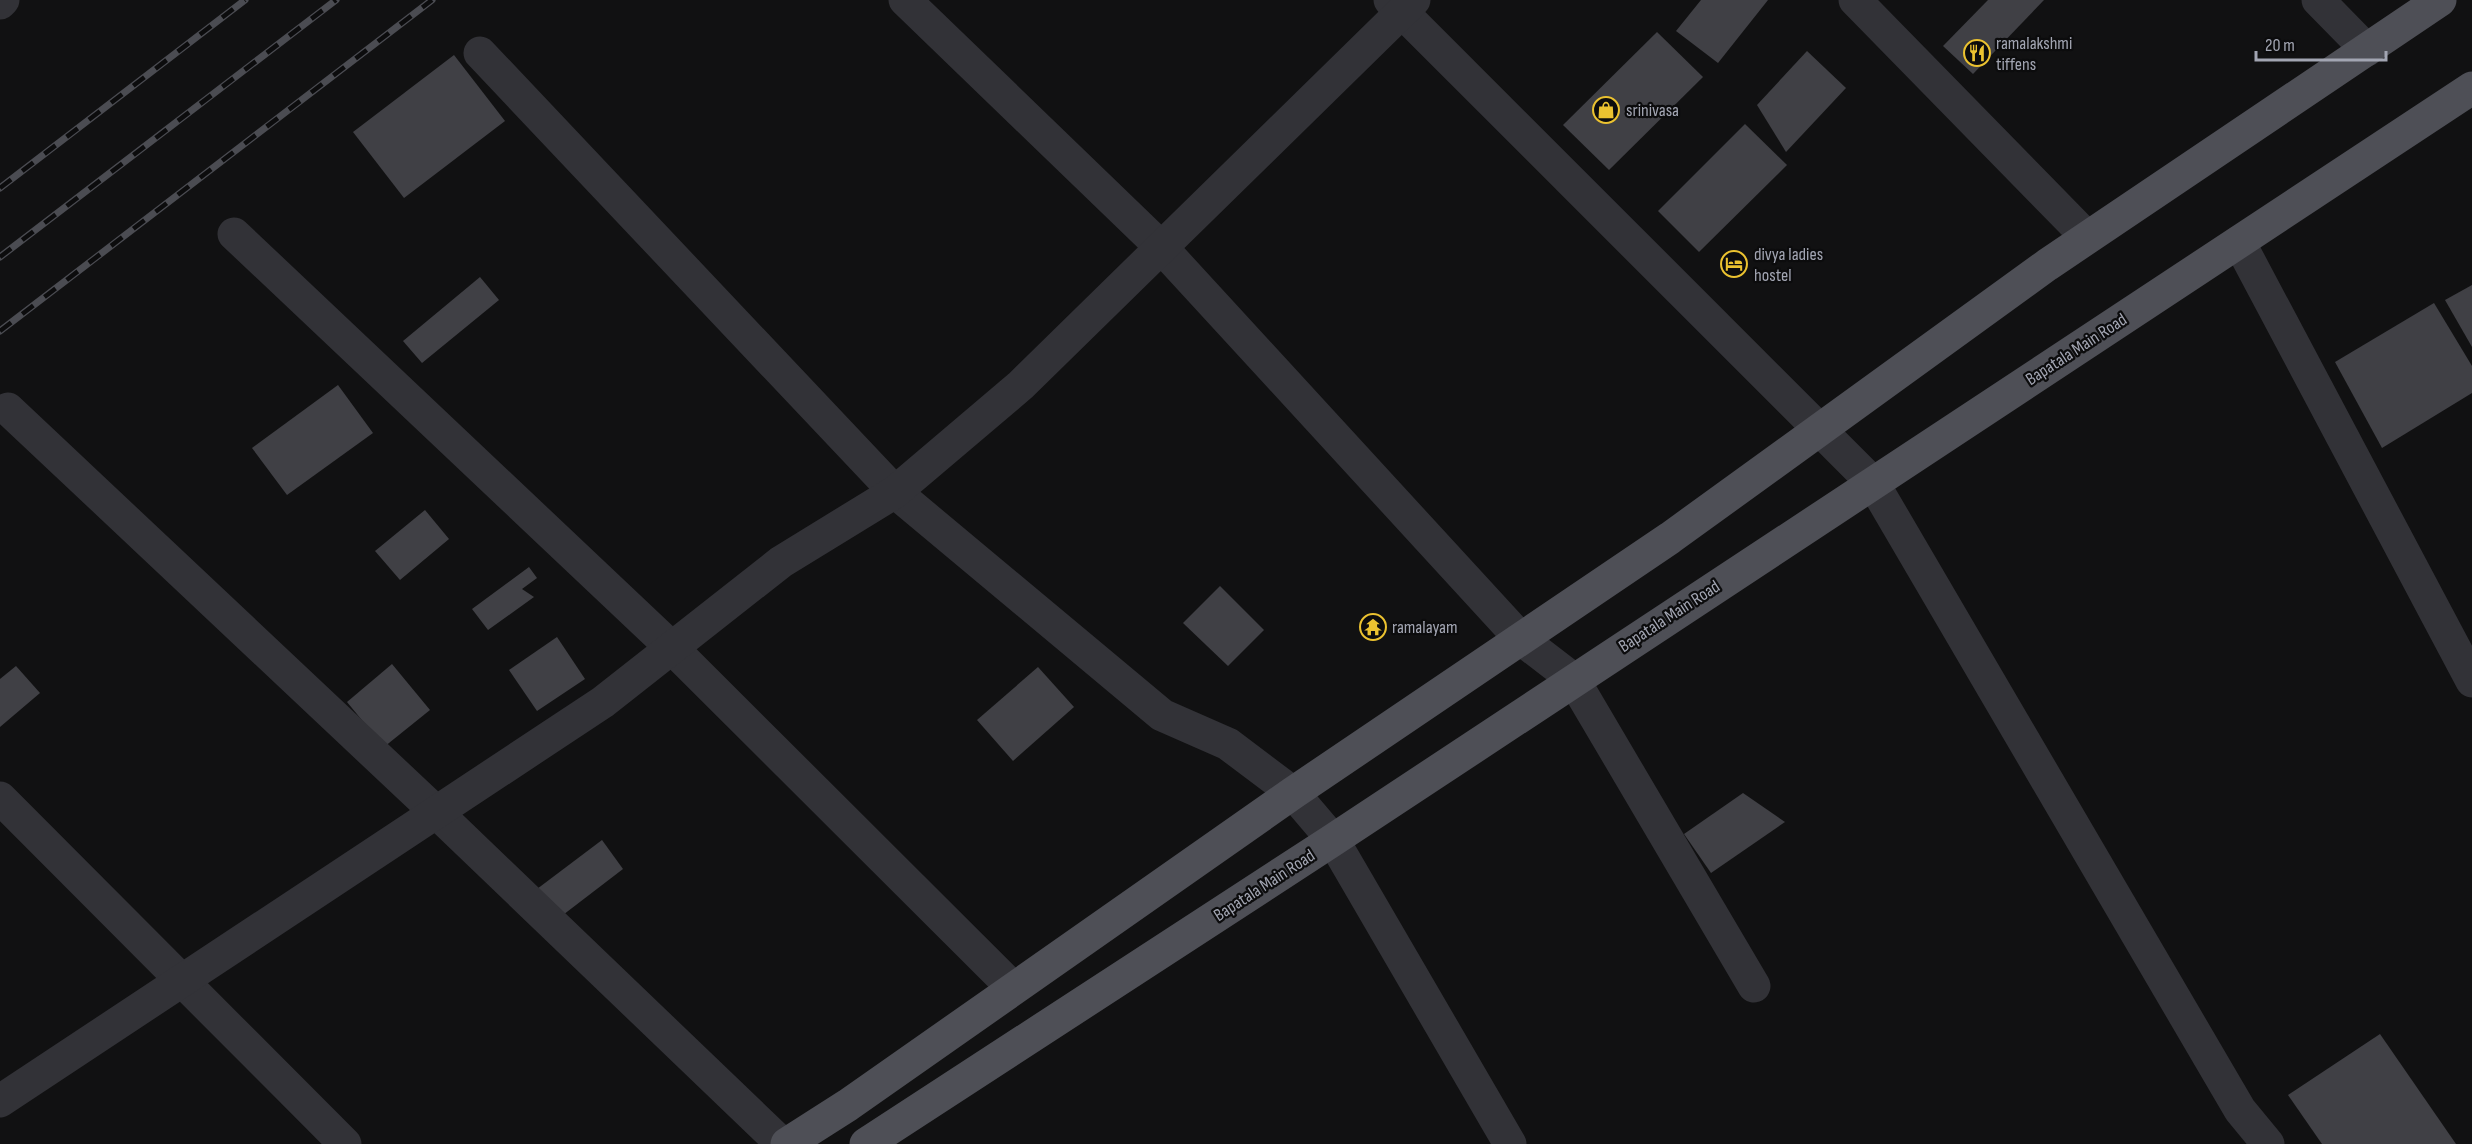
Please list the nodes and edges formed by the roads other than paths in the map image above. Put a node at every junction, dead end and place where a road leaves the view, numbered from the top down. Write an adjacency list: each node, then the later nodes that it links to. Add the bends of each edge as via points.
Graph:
1 (905, 0): 12 (street)
2 (1855, 0): 10 (street)
3 (2318, 0): 6 (street)
4 (2440, 0): 6 (main road)
5 (1402, 4): 12 (street); 14 (street)
6 (2367, 50): 10 (main road)
7 (480, 53): 16 (street)
8 (2472, 87): 11 (main road, Bapatala Main Road)
9 (234, 234): 18 (street)
10 (2087, 237): 14 (main road)
11 (2240, 242): 15 (main road, Bapatala Main Road); 20 (street)
12 (1161, 247): 16 (street, via 1021,385); 17 (street)
13 (8, 409): 23 (street)
14 (1820, 430): 15 (street); 17 (main road)
15 (1873, 483): 19 (main road, Bapatala Main Road); 33 (street, via 2240,1110)
16 (895, 492): 18 (street, via 781,562); 21 (street, via 1162,715 1228,744)
17 (1521, 639): 19 (street); 21 (main road)
18 (672, 648): 23 (street, via 603,702); 27 (street)
19 (1573, 679): 24 (main road, Bapatala Main Road); 26 (street)
20 (2472, 681)
21 (1293, 793): 24 (street); 27 (main road)
22 (0, 798): 25 (street)
23 (436, 812): 25 (street); 30 (street)
24 (1333, 840): 31 (main road, Bapatala Main Road); 32 (street)
25 (183, 980): 28 (street); 29 (street)
26 (1754, 986)
27 (1013, 988): 30 (main road)
28 (0, 1101)
29 (345, 1144)
30 (784, 1144)
31 (866, 1144)
32 (1510, 1144)
33 (2268, 1144)

